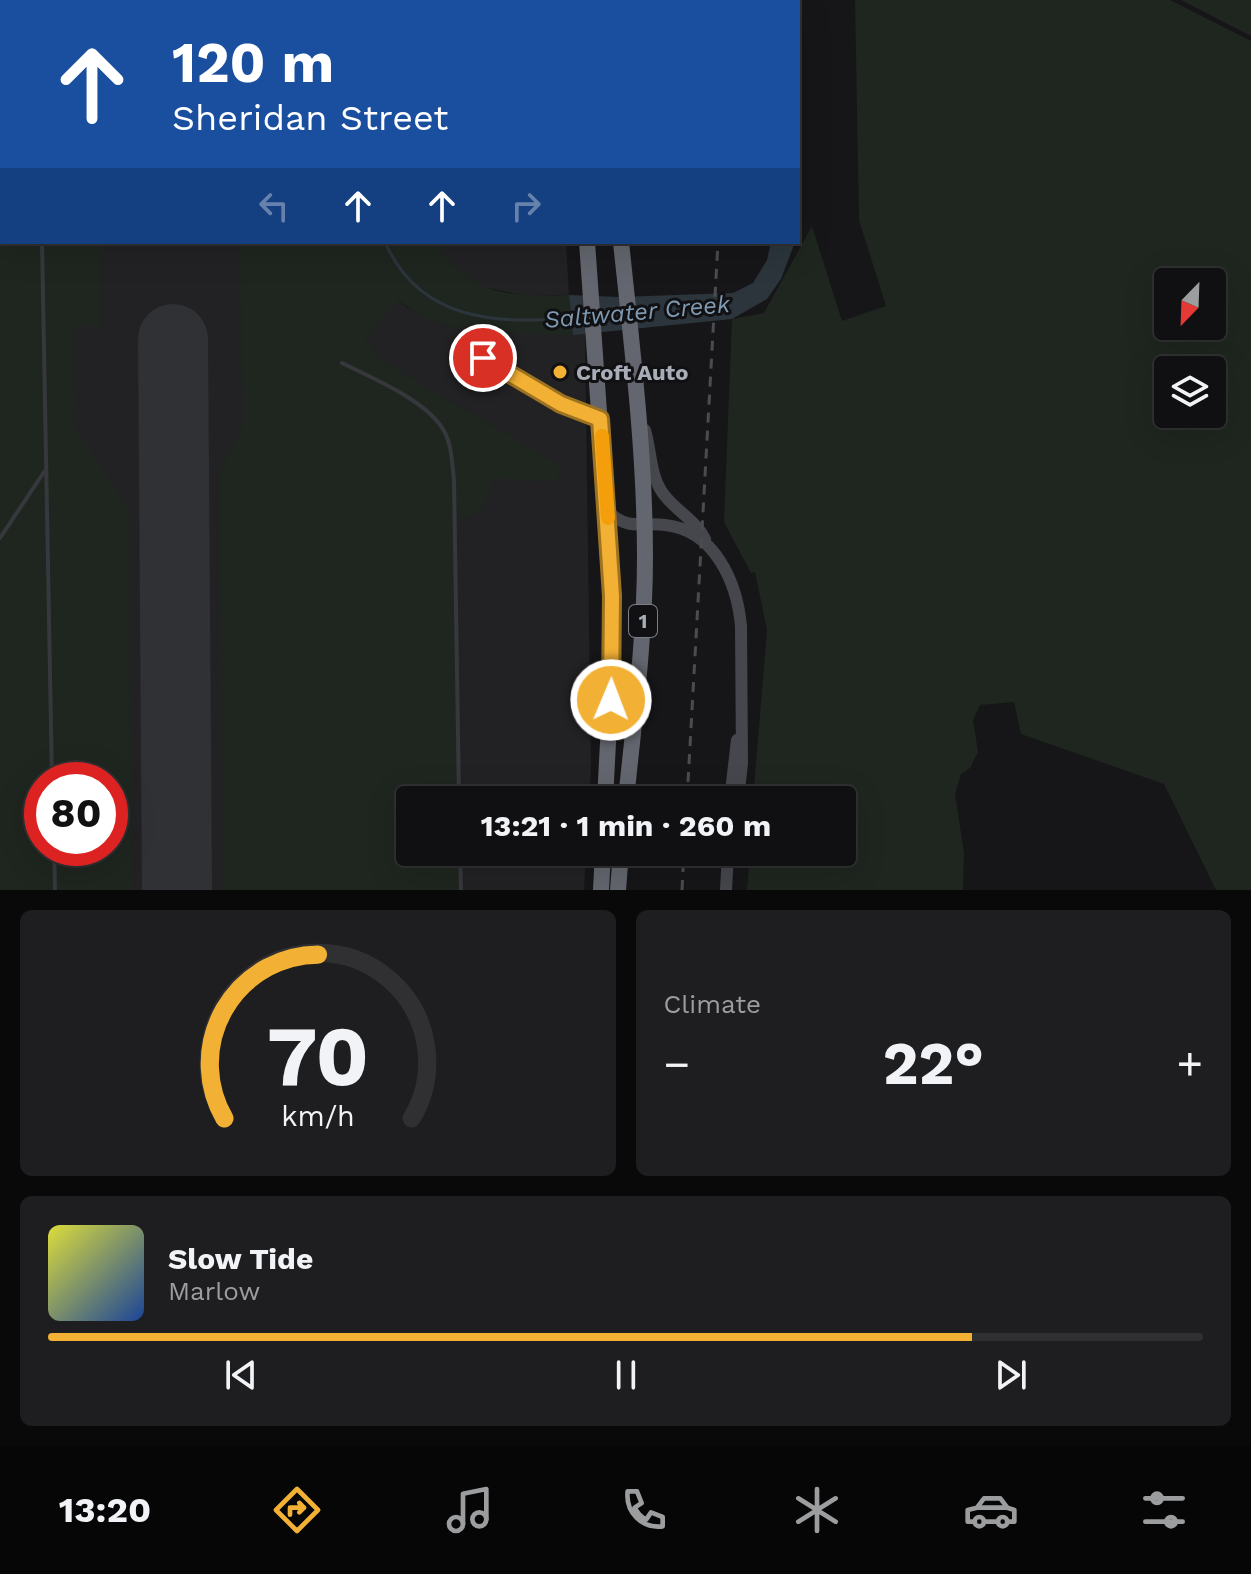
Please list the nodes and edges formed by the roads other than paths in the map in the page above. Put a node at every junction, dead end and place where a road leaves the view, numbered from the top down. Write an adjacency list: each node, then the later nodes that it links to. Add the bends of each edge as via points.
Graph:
1 (42, 244): 8 (lane)
2 (587, 244): 7 (highway, 1)
3 (621, 244): 6 (highway, 1)
4 (483, 358): 7 (lane, via 561,404)
5 (342, 363): 15 (lane, via 433,415 450,446)
6 (639, 412): 10 (highway, 1); 12 (street, via 659,489 701,531)
7 (600, 419): 9 (highway, 1)
8 (45, 470): 11 (lane); 14 (lane)
9 (607, 511): 10 (street, via 621,522); 16 (highway, 1, via 612,659)
10 (644, 526): 12 (street, via 675,527); 17 (highway, 1, via 641,646)
11 (0, 538)
12 (711, 549): 13 (street, via 731,581 740,609)
13 (742, 711): 18 (street); 19 (street)
14 (52, 762)
15 (459, 786)
16 (606, 786)
17 (627, 786)
18 (731, 786)
19 (740, 786)
20 (54, 866): 25 (lane)
21 (460, 866): 26 (lane)
22 (602, 866): 27 (highway)
23 (620, 866): 28 (highway)
24 (728, 866): 29 (street)
25 (55, 890)
26 (461, 890)
27 (601, 890)
28 (618, 890)
29 (726, 890)

